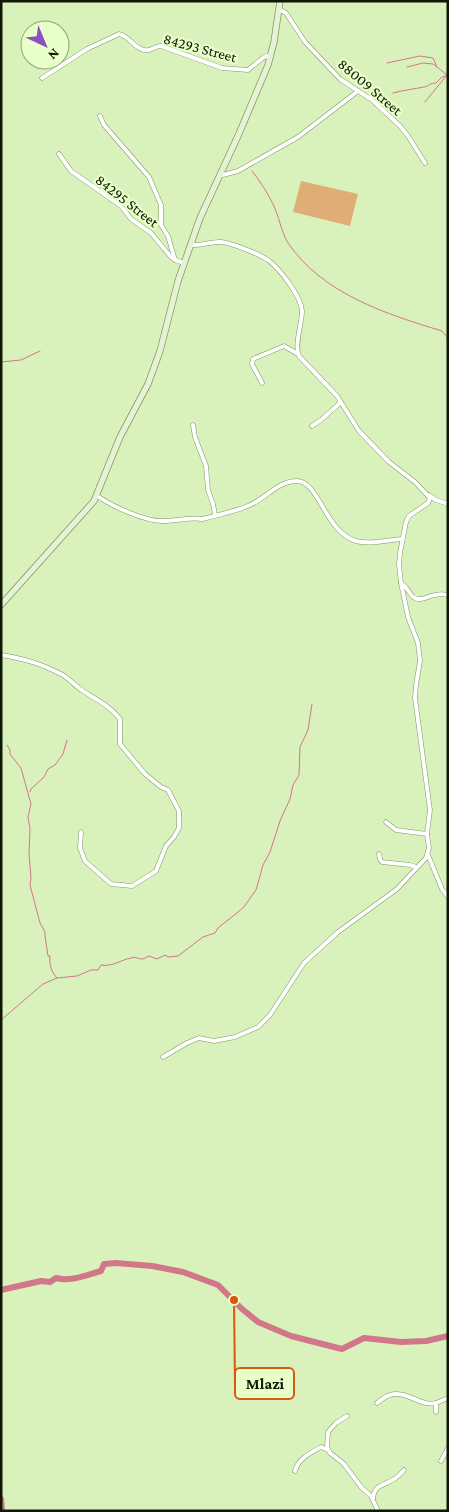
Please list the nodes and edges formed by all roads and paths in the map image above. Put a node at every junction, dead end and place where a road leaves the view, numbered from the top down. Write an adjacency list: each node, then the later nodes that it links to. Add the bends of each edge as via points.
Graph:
1 (280, 1): 2 (street)
2 (278, 9): 3 (street); 5 (street, 88009 Street, via 289,16 305,42)
3 (270, 55): 4 (street, 84293 Street, via 248,70 222,68 161,46 141,49 119,34 87,49); 11 (street)
4 (42, 78)
5 (348, 86): 6 (street, 88009 Street); 7 (street)
6 (358, 91): 7 (street); 10 (street, 88009 Street, via 404,131)
7 (351, 96): 11 (street, via 298,137 238,171)
8 (100, 116): 13 (street, via 104,125 149,177 161,205 161,225 168,236)
9 (59, 154): 13 (street, 84295 Street, via 71,172 121,206 131,219 154,236)
10 (426, 163)
11 (219, 176): 12 (street)
12 (191, 245): 14 (street); 15 (street, via 225,243 260,255 272,264 300,300 302,318)
13 (174, 260): 14 (street)
14 (184, 263): 21 (street, via 148,384 120,437)
15 (298, 354): 16 (street, via 284,346 253,358 252,364); 17 (street)
16 (262, 383)
17 (341, 402): 19 (street); 20 (street, via 359,431 389,462)
18 (193, 424): 23 (street, via 206,466)
19 (312, 426)
20 (427, 493): 22 (street); 24 (street, via 429,500 409,516)
21 (96, 495): 23 (street, via 110,505 155,521 202,519); 27 (street)
22 (448, 504)
23 (215, 515): 24 (street, via 248,506 280,485 298,481 309,485 330,520 350,538 368,542)
24 (402, 539): 25 (street, via 399,565)
25 (402, 583): 26 (street, via 417,599); 31 (street, via 420,661 415,698 430,810)
26 (448, 594)
27 (1, 605)
28 (1, 655): 30 (street, via 37,662 106,704 120,719 120,744 145,774 168,790 179,810 179,828 166,846 158,868 132,886 110,884 85,861 80,848)
29 (386, 822): 31 (street, via 396,830)
30 (81, 832)
31 (427, 834): 33 (street)
32 (379, 854): 34 (street, via 382,862)
33 (428, 855): 34 (street); 35 (street)
34 (416, 867): 36 (street, via 397,889 338,932 304,963 270,1015 258,1027 235,1037 214,1041 199,1038)
35 (448, 896)
36 (163, 1058)
37 (448, 1398): 39 (street)
38 (377, 1403): 39 (street, via 394,1394)
39 (436, 1403): 40 (street)
40 (436, 1412)
41 (347, 1416): 43 (street, via 328,1432)
42 (448, 1448): 44 (street)
43 (328, 1450): 46 (street, via 321,1447 304,1457); 47 (street)
44 (442, 1461)
45 (404, 1470): 47 (street, via 394,1480 379,1486)
46 (295, 1471)
47 (373, 1499): 48 (street)
48 (378, 1511)

